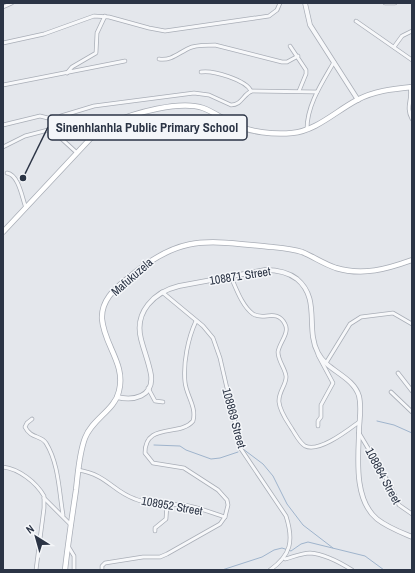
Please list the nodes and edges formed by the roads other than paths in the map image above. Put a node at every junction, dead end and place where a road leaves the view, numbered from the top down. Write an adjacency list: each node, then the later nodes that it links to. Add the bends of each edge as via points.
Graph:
1 (12, 3): 6 (street)
2 (280, 3): 7 (street, via 277,10 269,16 165,31)
3 (305, 3): 17 (street, via 310,25)
4 (385, 3): 5 (street)
5 (395, 3)
6 (3, 7)
7 (106, 16): 10 (street, via 90,17 44,34); 19 (street, via 97,33 96,53 72,67)
8 (356, 21): 12 (street)
9 (412, 32): 12 (street, via 402,36)
10 (3, 43)
11 (290, 46): 13 (street)
12 (394, 47): 15 (street)
13 (298, 56): 14 (street, via 282,62 215,44 186,49 169,59); 23 (street, via 306,74)
14 (159, 59)
15 (412, 60)
16 (125, 61): 19 (street)
17 (334, 62): 24 (street); 25 (street)
18 (201, 72): 22 (street, via 210,71 245,83)
19 (67, 73): 20 (street)
20 (3, 86)
21 (411, 87): 25 (main road, via 379,91); 26 (street, via 408,111)
22 (251, 91): 23 (street); 27 (street, via 235,105 202,93 194,93 94,106 61,116)
23 (299, 91): 24 (street)
24 (317, 92): 30 (street, via 308,114)
25 (358, 100): 30 (main road)
26 (412, 119)
27 (56, 120): 28 (street, via 40,116); 29 (street)
28 (3, 126)
29 (52, 129): 31 (street); 32 (street)
30 (307, 129): 32 (main road, via 286,133 260,131 242,127 202,108 179,106 112,123)
31 (3, 147)
32 (76, 152): 34 (main road)
33 (6, 173): 34 (street, via 14,177)
34 (26, 208): 35 (main road)
35 (3, 232)
36 (412, 260): 47 (main road, Mafukuzela, via 390,268 361,272 335,267 303,252 288,249 207,242 168,250 151,260 115,289 104,309 104,327 121,376)
37 (231, 277): 38 (street, 108871 Street, via 179,286); 41 (street, 108871 Street, via 272,270 298,280 310,299 314,344); 51 (street, via 253,314 273,315 285,323 286,331 278,352 286,376 279,403 301,442 310,447 318,447)
38 (162, 292): 39 (street, 108869 Street); 44 (street, 108871 Street, via 149,303 140,322 140,336 151,377)
39 (196, 321): 60 (street, via 189,342 185,382 194,421 152,436 146,442 145,453 153,463 184,468 218,490 227,500 228,511); 65 (street, 108869 Street, via 208,330 216,343 241,449 286,516 290,529)
40 (412, 324): 42 (street, via 393,312 361,317 350,324)
41 (318, 353): 42 (street, 108871 Street); 52 (street, via 333,383 321,405)
42 (326, 363): 51 (street, 108871 Street, via 357,391 360,401)
43 (398, 374): 45 (street)
44 (148, 388): 47 (street, via 136,398); 48 (street, via 155,401)
45 (412, 391)
46 (391, 392): 49 (street)
47 (117, 397): 55 (main road, via 87,433)
48 (163, 402)
49 (412, 412)
50 (32, 419): 59 (street, via 25,427 30,434 43,439 47,444 57,477)
51 (359, 422): 53 (street, 108871 Street)
52 (318, 426)
53 (359, 433): 58 (street, 108864 Street, via 399,505); 63 (street, 108871 Street, via 359,467 366,504 381,522)
54 (3, 467): 56 (street, via 27,478)
55 (78, 470): 57 (street, 108952 Street, via 101,476 134,499); 61 (main road)
56 (44, 498): 59 (street); 66 (street)
57 (167, 504): 60 (street, 108952 Street, via 193,507); 62 (street, via 166,519 155,528)
58 (412, 514)
59 (63, 516): 61 (street)
60 (225, 517): 69 (street, via 220,524 167,554 105,563)
61 (71, 525): 64 (main road)
62 (155, 531)
63 (412, 537)
64 (68, 546): 67 (main road); 68 (street, via 74,556)
65 (285, 559): 70 (street); 71 (street, via 309,553 316,554)
66 (36, 570)
67 (65, 570)
68 (74, 570)
69 (102, 570)
70 (270, 570)
71 (352, 570)

